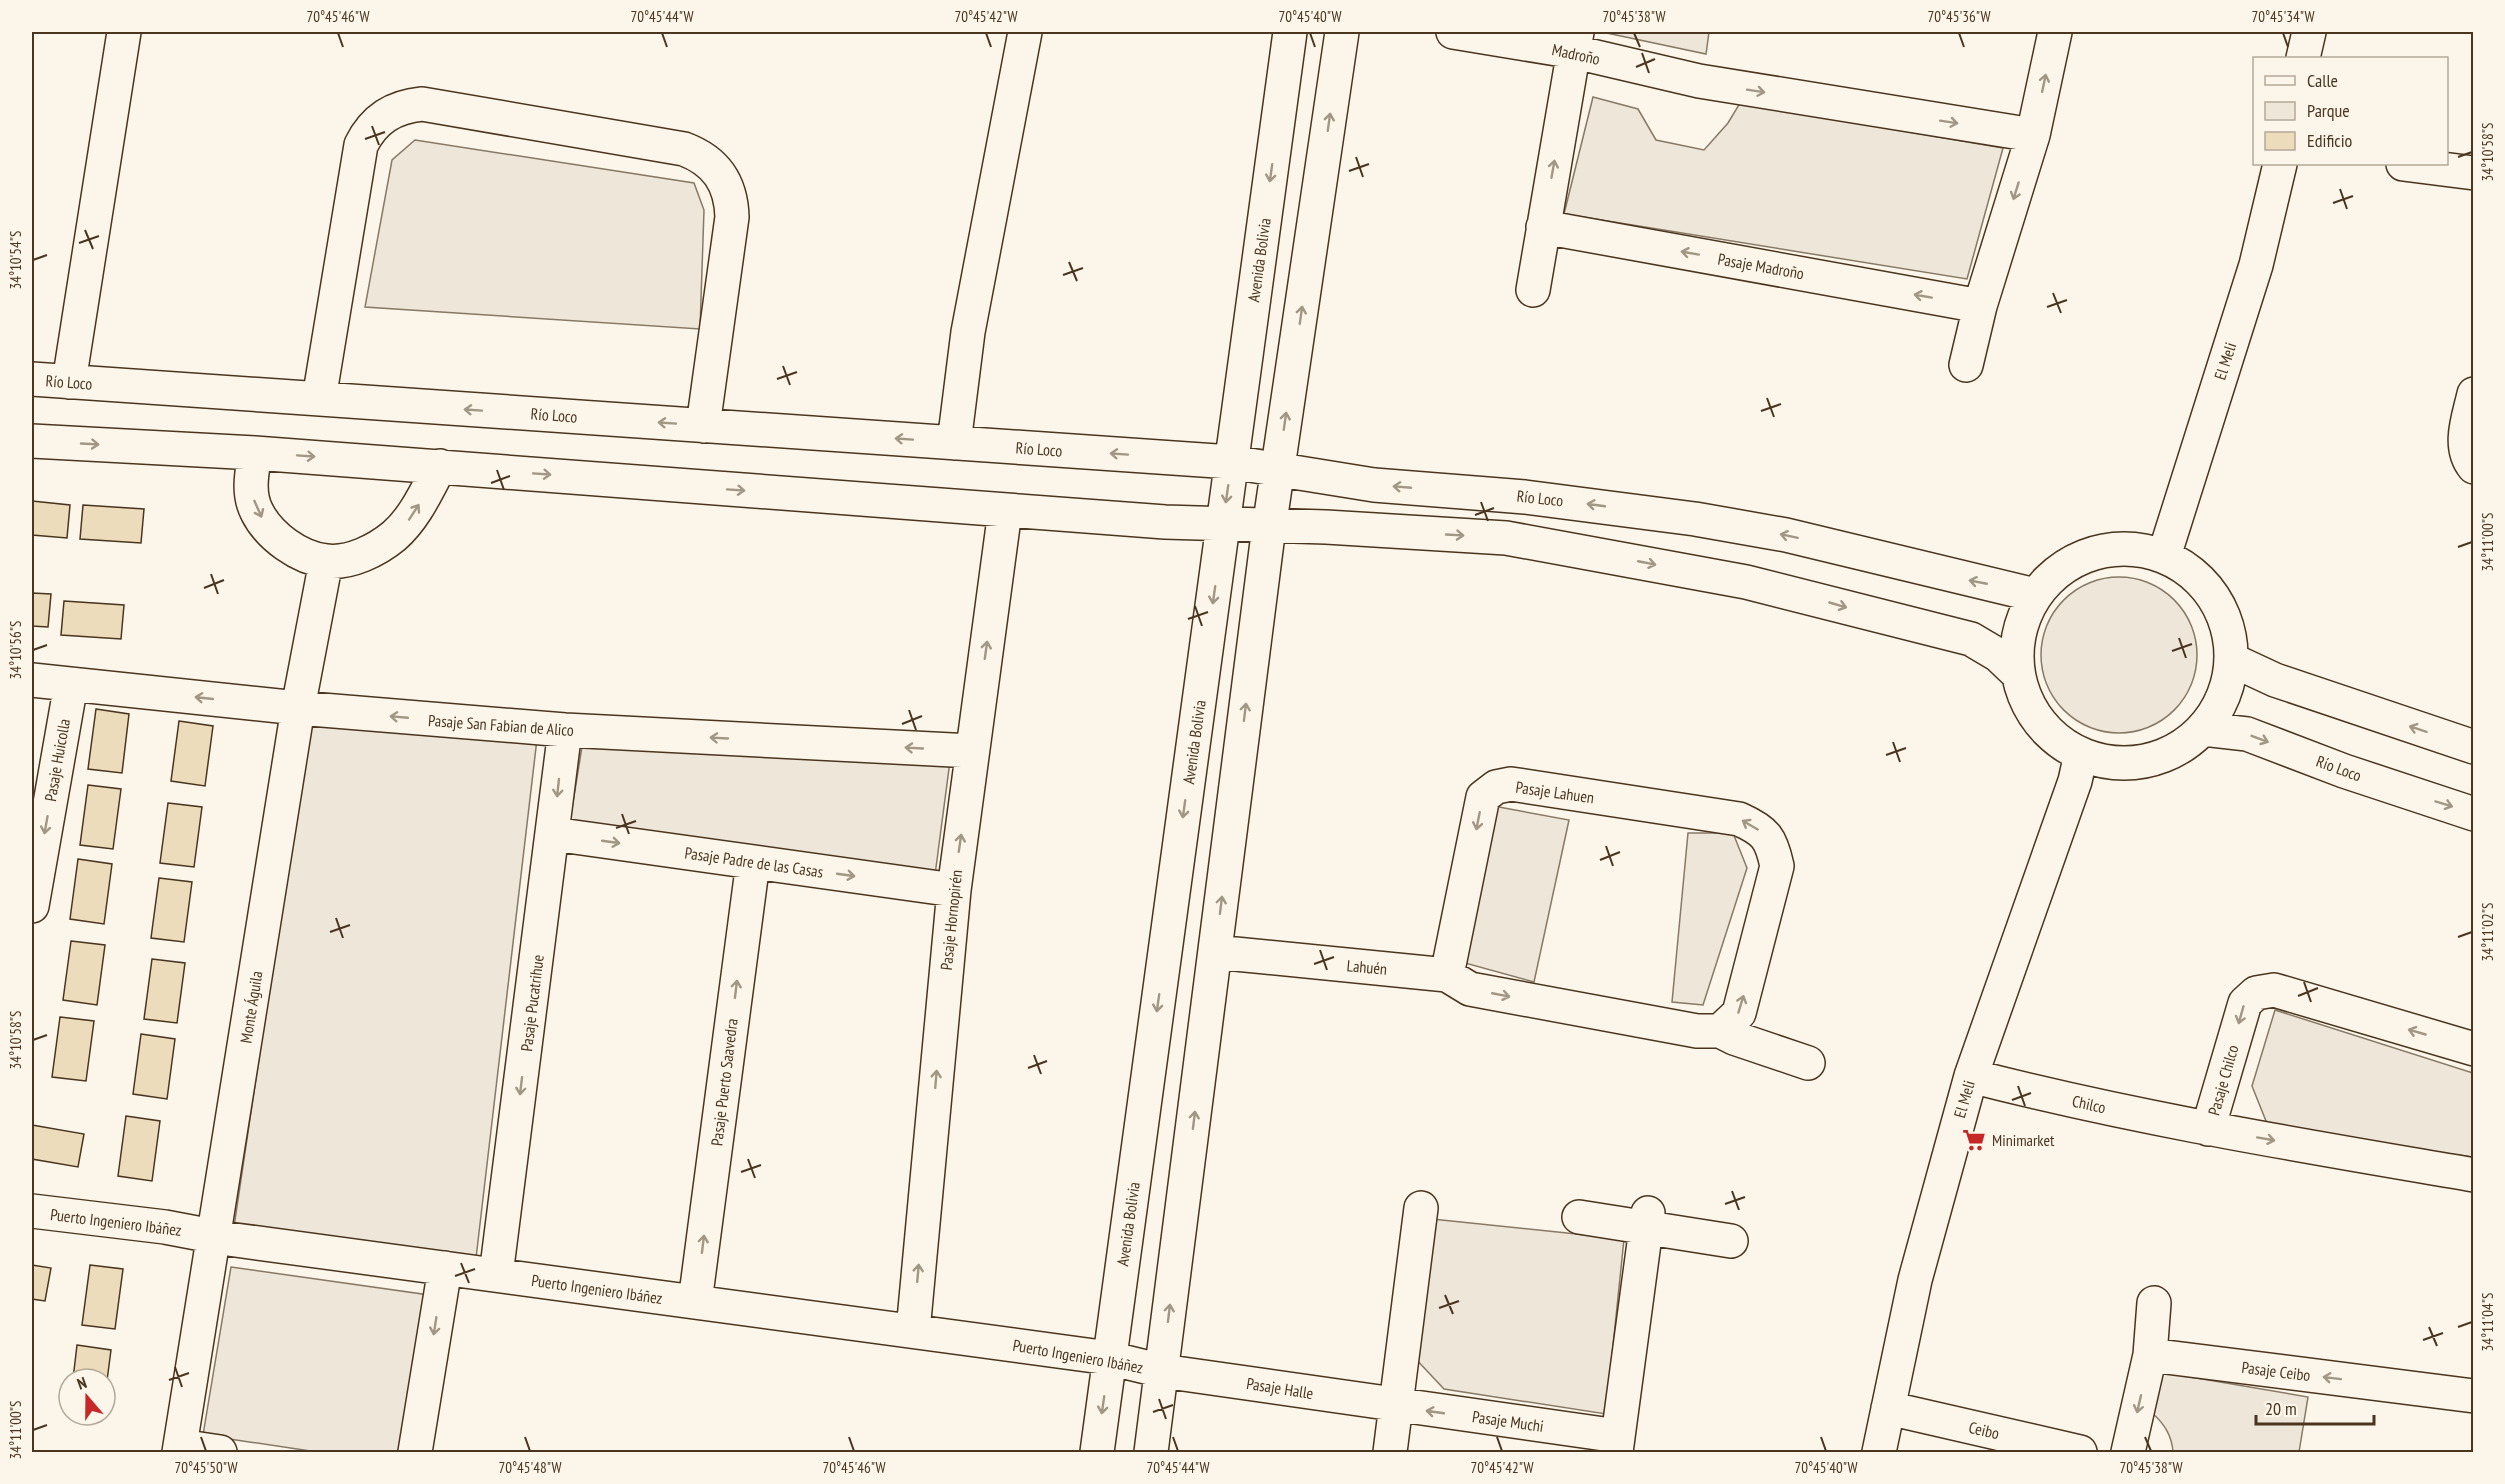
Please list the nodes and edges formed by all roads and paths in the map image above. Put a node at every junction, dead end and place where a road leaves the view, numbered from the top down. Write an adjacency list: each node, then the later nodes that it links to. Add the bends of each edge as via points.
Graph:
1 (124, 32): 19 (street)
2 (1025, 32): 24 (street, via 968,332)
3 (1290, 32): 26 (street, Avenida Bolivia, one-way to 26)
4 (1342, 32): 29 (street, one-way to 4)
5 (1453, 32): 8 (street, Madroño)
6 (2055, 32): 10 (street, one-way to 6)
7 (2309, 32): 9 (street)
8 (1576, 42): 10 (street, Madroño, one-way to 10, via 1698,81); 14 (street, one-way to 8)
9 (2303, 57)
10 (2033, 135): 16 (street, one-way to 16)
11 (2280, 165): 33 (street, El Meli, via 2256,265)
12 (2411, 165): 13 (street)
13 (2474, 173)
14 (1542, 227): 15 (street); 16 (street, Pasaje Madroño, one-way to 14)
15 (1533, 290)
16 (1980, 306): 17 (street)
17 (1966, 365)
18 (32, 379): 19 (street, Río Loco)
19 (69, 382): 21 (street, Río Loco)
20 (2474, 394): 28 (street, via 2464,438)
21 (319, 399): 22 (street, Río Loco, one-way to 21); 22 (street, via 361,145 368,131 385,115 422,104 684,149 710,162 730,194 732,217)
22 (703, 426): 24 (street, Río Loco, one-way to 22)
23 (32, 441): 25 (street, one-way to 25)
24 (954, 443): 26 (street, Río Loco, one-way to 24)
25 (255, 453): 27 (street, one-way to 27); 34 (street, one-way to 34, via 250,486 256,511 273,534 296,551)
26 (1232, 462): 29 (street, Río Loco); 32 (street, Avenida Bolivia, one-way to 32)
27 (440, 466): 30 (street, one-way to 30); 34 (street, one-way to 27, via 354,558 396,535 411,518)
28 (2474, 467)
29 (1279, 469): 31 (street); 35 (street, Río Loco, one-way to 29, via 1786,535 1695,519 1525,496 1374,485)
30 (1005, 511): 32 (street); 44 (street, Pasaje Hornopirén, one-way to 30)
31 (1270, 525): 32 (street); 37 (street, one-way to 37, via 1506,538 1746,582 1971,639 1998,655); 51 (street, one-way to 31)
32 (1222, 526): 71 (street, Avenida Bolivia, one-way to 71)
33 (2164, 556): 35 (street, via 2131,549 2088,555 2059,571); 36 (street, via 2190,571 2212,593 2229,630)
34 (326, 561): 40 (street, Monte Águila)
35 (2035, 595): 37 (street, via 2020,627)
36 (2232, 660): 41 (street, via 2224,697); 43 (street, one-way to 36, via 2275,681)
37 (2018, 674): 45 (street, via 2028,704 2040,723 2054,738)
38 (32, 680): 39 (street, Pasaje San Fabian de Alico)
39 (71, 684): 40 (street, Pasaje San Fabian de Alico, one-way to 39); 50 (street, Pasaje Huicolla, one-way to 50)
40 (298, 708): 42 (street, Pasaje San Fabian de Alico, one-way to 40); 63 (street, Monte Águila)
41 (2203, 729): 45 (street, via 2177,749 2146,761 2113,762); 46 (street, Río Loco, one-way to 46, via 2247,734)
42 (565, 730): 44 (street, Pasaje San Fabian de Alico, one-way to 42); 47 (street, Pasaje Pucatrihue, one-way to 47)
43 (2474, 747)
44 (972, 751): 49 (street, Pasaje Hornopirén, one-way to 44)
45 (2081, 754): 56 (street, El Meli, via 2075,781)
46 (2474, 814)
47 (554, 834): 48 (street, Pasaje Padre de las Casas, one-way to 48); 66 (street, Pasaje Pucatrihue, one-way to 66)
48 (753, 862): 49 (street, Pasaje Padre de las Casas, one-way to 49); 67 (street, Pasaje Puerto Saavedra, one-way to 48)
49 (954, 890): 69 (street, Pasaje Hornopirén, one-way to 49)
50 (32, 906)
51 (1215, 952): 52 (street, Lahuén); 72 (street, one-way to 51)
52 (1447, 975): 53 (street, one-way to 53, via 1470,989 1697,1031); 53 (street, Pasaje Lahuen, one-way to 52, via 1739,1013 1777,866 1772,842 1753,825 1739,819 1511,784 1496,787 1483,796)
53 (1720, 1031): 55 (street)
54 (2474, 1048): 57 (street, Pasaje Chilco, one-way to 57, via 2274,990 2256,993 2245,1003)
55 (1808, 1063)
56 (1971, 1076): 57 (street, Chilco); 75 (street, El Meli, via 1915,1280)
57 (2208, 1129): 58 (street, Pasaje Chilco, one-way to 58)
58 (2474, 1174)
59 (1421, 1208): 74 (street)
60 (32, 1211): 63 (street, Puerto Ingeniero Ibáñez)
61 (1579, 1217): 62 (street)
62 (1647, 1220): 64 (street); 76 (street, Pasaje Muchi)
63 (214, 1236): 65 (street, Puerto Ingeniero Ibáñez); 77 (street, Monte Águila)
64 (1731, 1241)
65 (445, 1268): 66 (street, Puerto Ingeniero Ibáñez); 79 (street, one-way to 79)
66 (496, 1275): 67 (street, Puerto Ingeniero Ibáñez)
67 (695, 1302): 69 (street, Puerto Ingeniero Ibáñez)
68 (2154, 1303): 70 (street)
69 (912, 1331): 71 (street, Puerto Ingeniero Ibáñez)
70 (2150, 1355): 73 (street, Pasaje Ceibo, one-way to 70); 85 (street, one-way to 85)
71 (1109, 1358): 72 (street, Puerto Ingeniero Ibáñez); 80 (street, Avenida Bolivia, one-way to 80)
72 (1162, 1371): 74 (street, Pasaje Halle); 81 (street)
73 (2474, 1396)
74 (1397, 1406): 76 (street, Pasaje Muchi, one-way to 74); 82 (street)
75 (1888, 1408): 83 (street, El Meli); 84 (street, Ceibo)
76 (1617, 1444)
77 (180, 1449): 78 (street)
78 (220, 1452)
79 (415, 1452)
80 (1097, 1452)
81 (1151, 1452)
82 (1390, 1452)
83 (1880, 1452)
84 (2080, 1452)
85 (2128, 1452)

